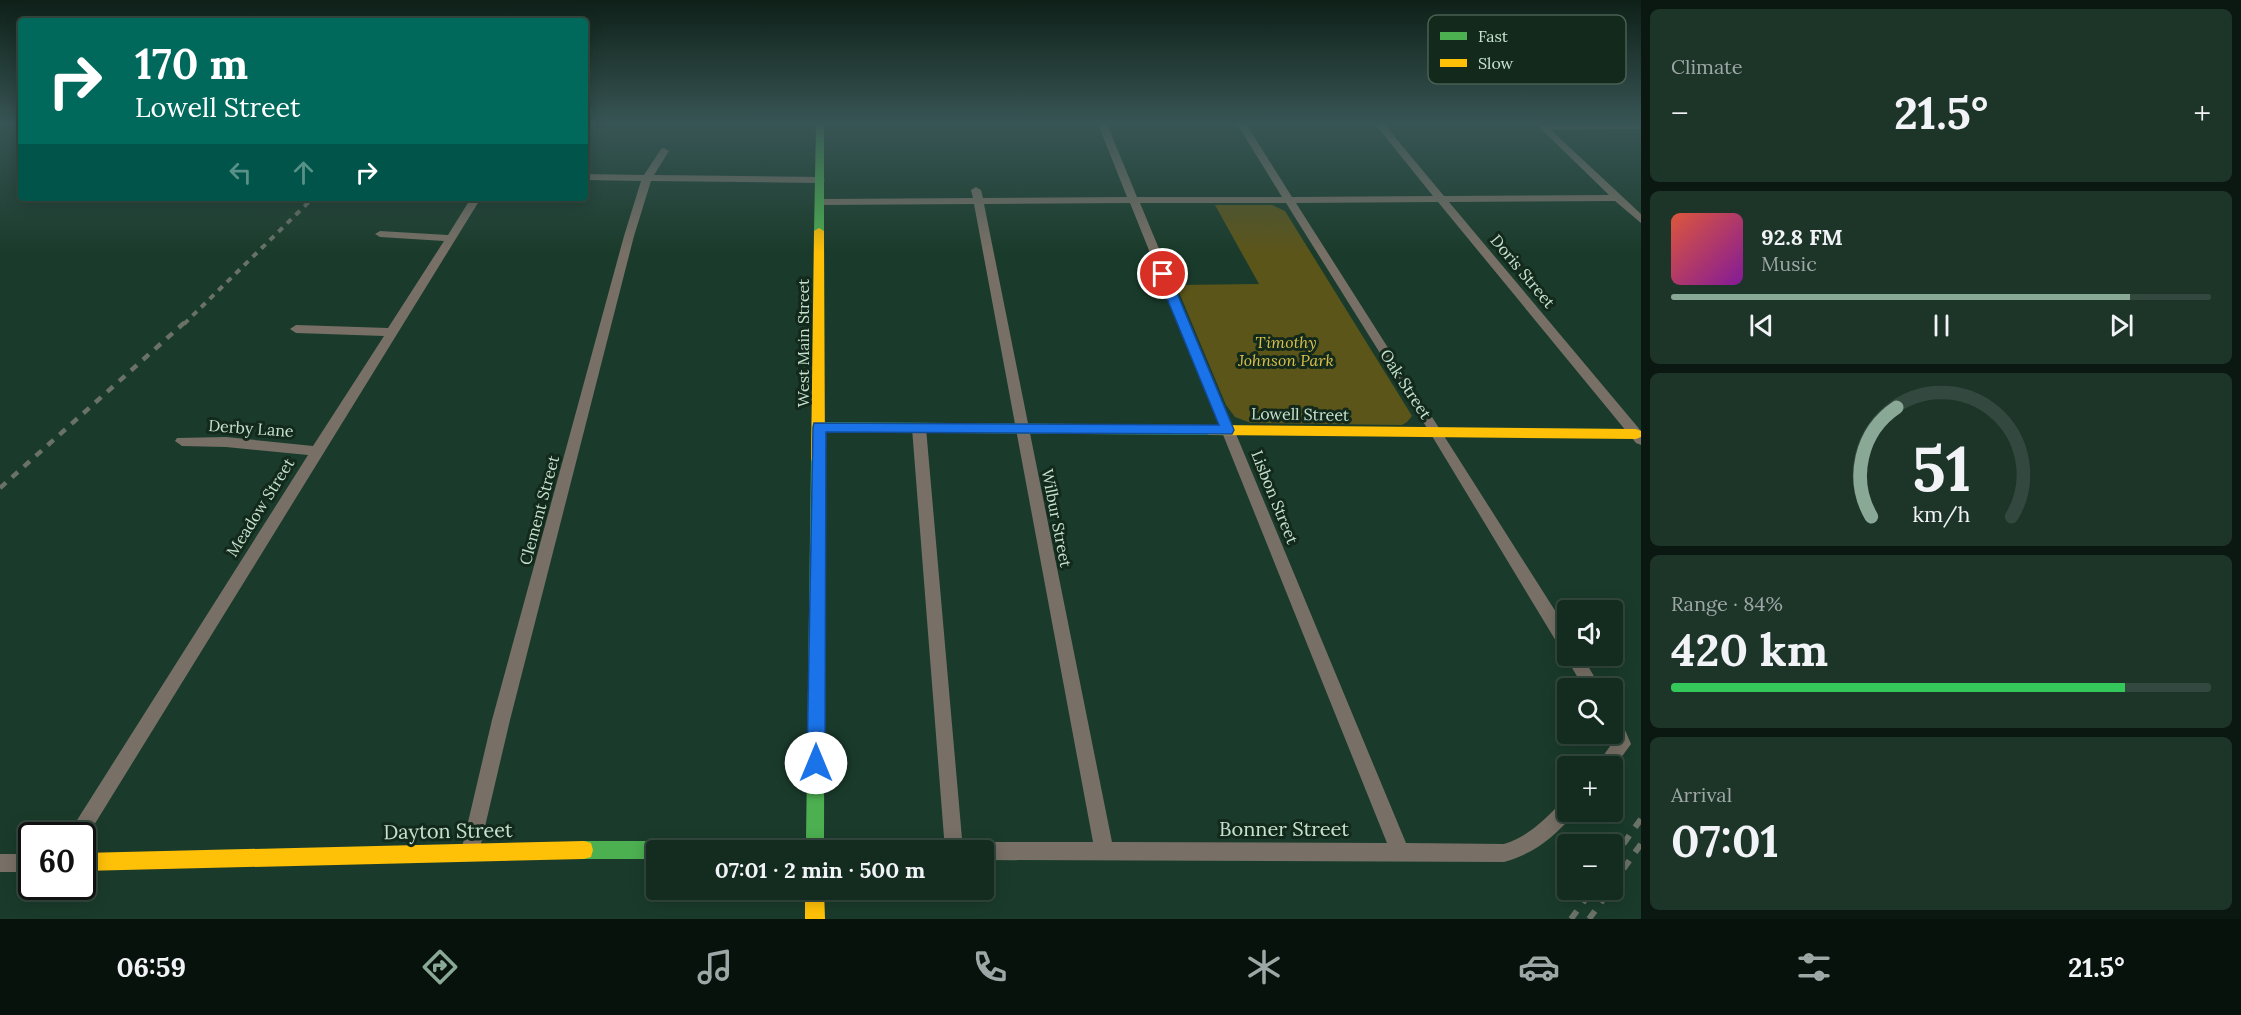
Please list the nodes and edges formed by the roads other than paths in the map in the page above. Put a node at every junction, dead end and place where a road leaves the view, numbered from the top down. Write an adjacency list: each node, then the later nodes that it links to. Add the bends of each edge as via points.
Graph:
1 (654, 167): 8 (street, Clement Street)
2 (820, 167): 9 (street, West Main Street)
3 (1118, 167): 13 (street, Lisbon Street)
4 (1268, 167): 14 (street, Oak Street)
5 (1415, 167): 12 (street, Doris Street)
6 (1585, 167): 11 (street)
7 (588, 177): 8 (street)
8 (647, 178): 9 (street); 41 (street, Clement Street, via 533,598)
9 (820, 180): 16 (street, West Main Street)
10 (977, 195): 13 (street); 16 (street); 24 (street, Wilbur Street)
11 (1617, 198): 12 (street); 17 (street)
12 (1442, 199): 14 (street); 27 (street, Doris Street)
13 (1132, 200): 14 (street); 25 (street, Lisbon Street)
14 (1288, 200): 26 (street, Oak Street)
15 (474, 201): 19 (street, Meadow Street)
16 (820, 202): 22 (street, West Main Street)
17 (1641, 220)
18 (380, 234): 19 (street)
19 (450, 238): 21 (street, Meadow Street)
20 (296, 329): 21 (street)
21 (392, 332): 29 (street, Meadow Street)
22 (819, 427): 23 (street, Lowell Street); 35 (street, West Main Street)
23 (919, 428): 24 (street, Lowell Street); 36 (street)
24 (1021, 430): 25 (street, Lowell Street); 39 (street, Wilbur Street)
25 (1228, 430): 26 (street, Lowell Street); 40 (street, Lisbon Street)
26 (1437, 433): 27 (street, Lowell Street); 30 (street, Oak Street)
27 (1638, 437)
28 (182, 441): 29 (street, Derby Lane)
29 (317, 451): 34 (street, Meadow Street)
30 (1557, 628)
31 (1622, 744): 32 (street)
32 (1613, 756)
33 (1557, 820): 40 (street, Bonner Street, via 1541,838 1504,853)
34 (85, 822)
35 (815, 840)
36 (953, 840)
37 (646, 851): 41 (street, Dayton Street)
38 (994, 851): 39 (street, Bonner Street)
39 (1104, 851): 40 (street, Bonner Street)
40 (1400, 851)
41 (470, 852): 42 (street, Dayton Street)
42 (96, 862)
43 (0, 863): 44 (street)
44 (18, 863)
45 (815, 900): 46 (street)
46 (815, 919)

